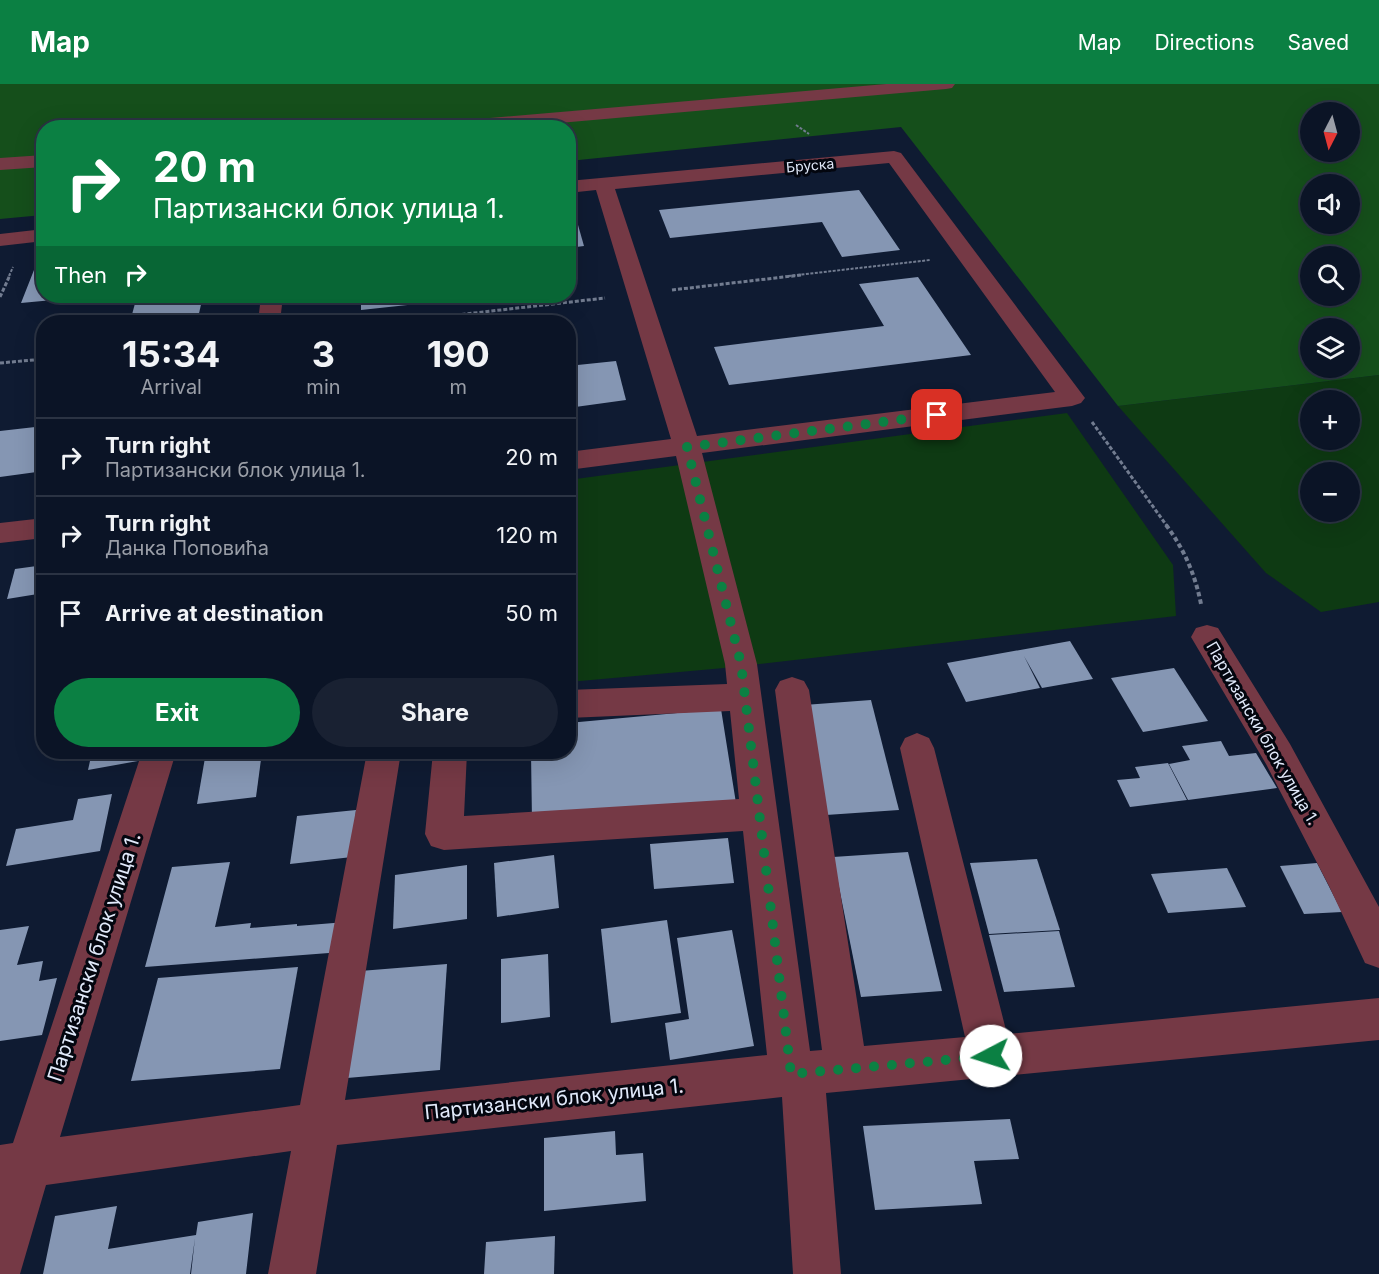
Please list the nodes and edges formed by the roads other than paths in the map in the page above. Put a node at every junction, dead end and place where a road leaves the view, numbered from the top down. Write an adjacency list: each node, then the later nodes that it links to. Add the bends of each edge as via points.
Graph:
1 (946, 84): 2 (street)
2 (525, 120)
3 (36, 162): 4 (street)
4 (0, 164)
5 (604, 184): 6 (street, Бруска); 9 (street); 9 (street, Бруска, via 894,157 1072,398)
6 (576, 186)
7 (36, 236): 8 (street)
8 (0, 240)
9 (687, 447): 10 (street); 15 (street, via 741,664)
10 (576, 460)
11 (36, 529): 12 (street)
12 (0, 533)
13 (1207, 637): 22 (street, Партизански блок улица 1., via 1278,754)
14 (792, 690): 25 (street)
15 (745, 697): 16 (street); 21 (street)
16 (576, 704)
17 (917, 748): 24 (street)
18 (157, 759): 27 (street, Партизански блок улица 1.)
19 (383, 759): 26 (street)
20 (449, 759): 21 (street, via 444,834)
21 (759, 814): 25 (street)
22 (1379, 949)
23 (1379, 1019): 24 (street, Партизански блок улица 1.)
24 (991, 1056): 25 (street, Партизански блок улица 1.)
25 (813, 1072): 26 (street, Партизански блок улица 1.); 30 (street)
26 (318, 1125): 27 (street, Партизански блок улица 1.); 29 (street)
27 (14, 1166): 28 (street)
28 (0, 1264)
29 (292, 1274)
30 (817, 1274)

